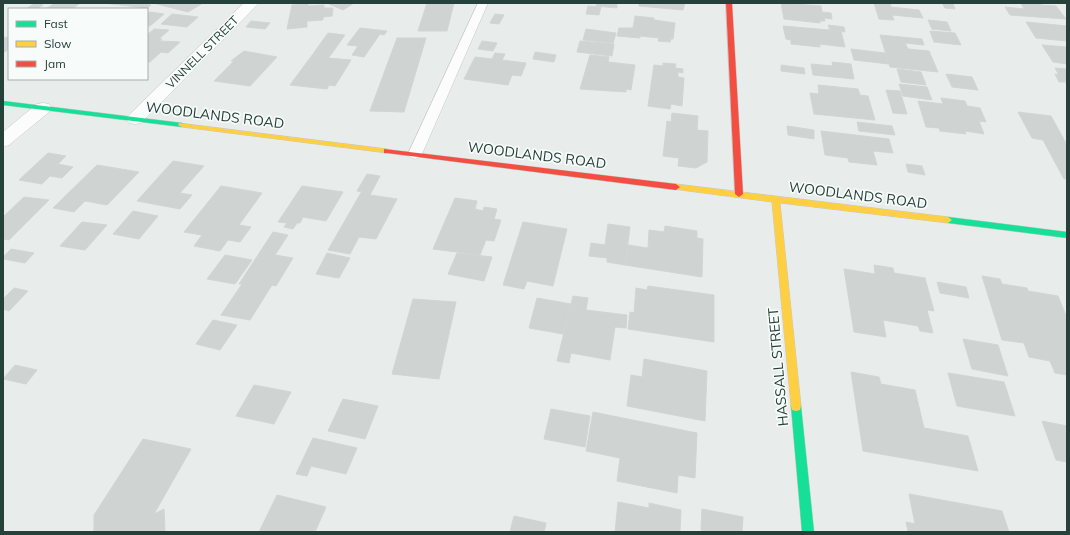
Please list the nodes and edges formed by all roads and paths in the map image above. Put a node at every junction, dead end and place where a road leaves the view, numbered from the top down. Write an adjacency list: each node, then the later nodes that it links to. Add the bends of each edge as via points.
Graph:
1 (252, 3): 6 (street, VINNELL STREET)
2 (483, 3): 8 (lane)
3 (729, 3): 9 (street)
4 (3, 103): 5 (street, WOODLANDS ROAD)
5 (43, 108): 6 (street, WOODLANDS ROAD); 7 (street)
6 (135, 119): 8 (street, WOODLANDS ROAD)
7 (3, 141)
8 (415, 154): 9 (street, WOODLANDS ROAD)
9 (739, 194): 10 (street, WOODLANDS ROAD)
10 (776, 199): 11 (street, WOODLANDS ROAD); 12 (street, HASSALL STREET)
11 (1067, 236)
12 (808, 532)

